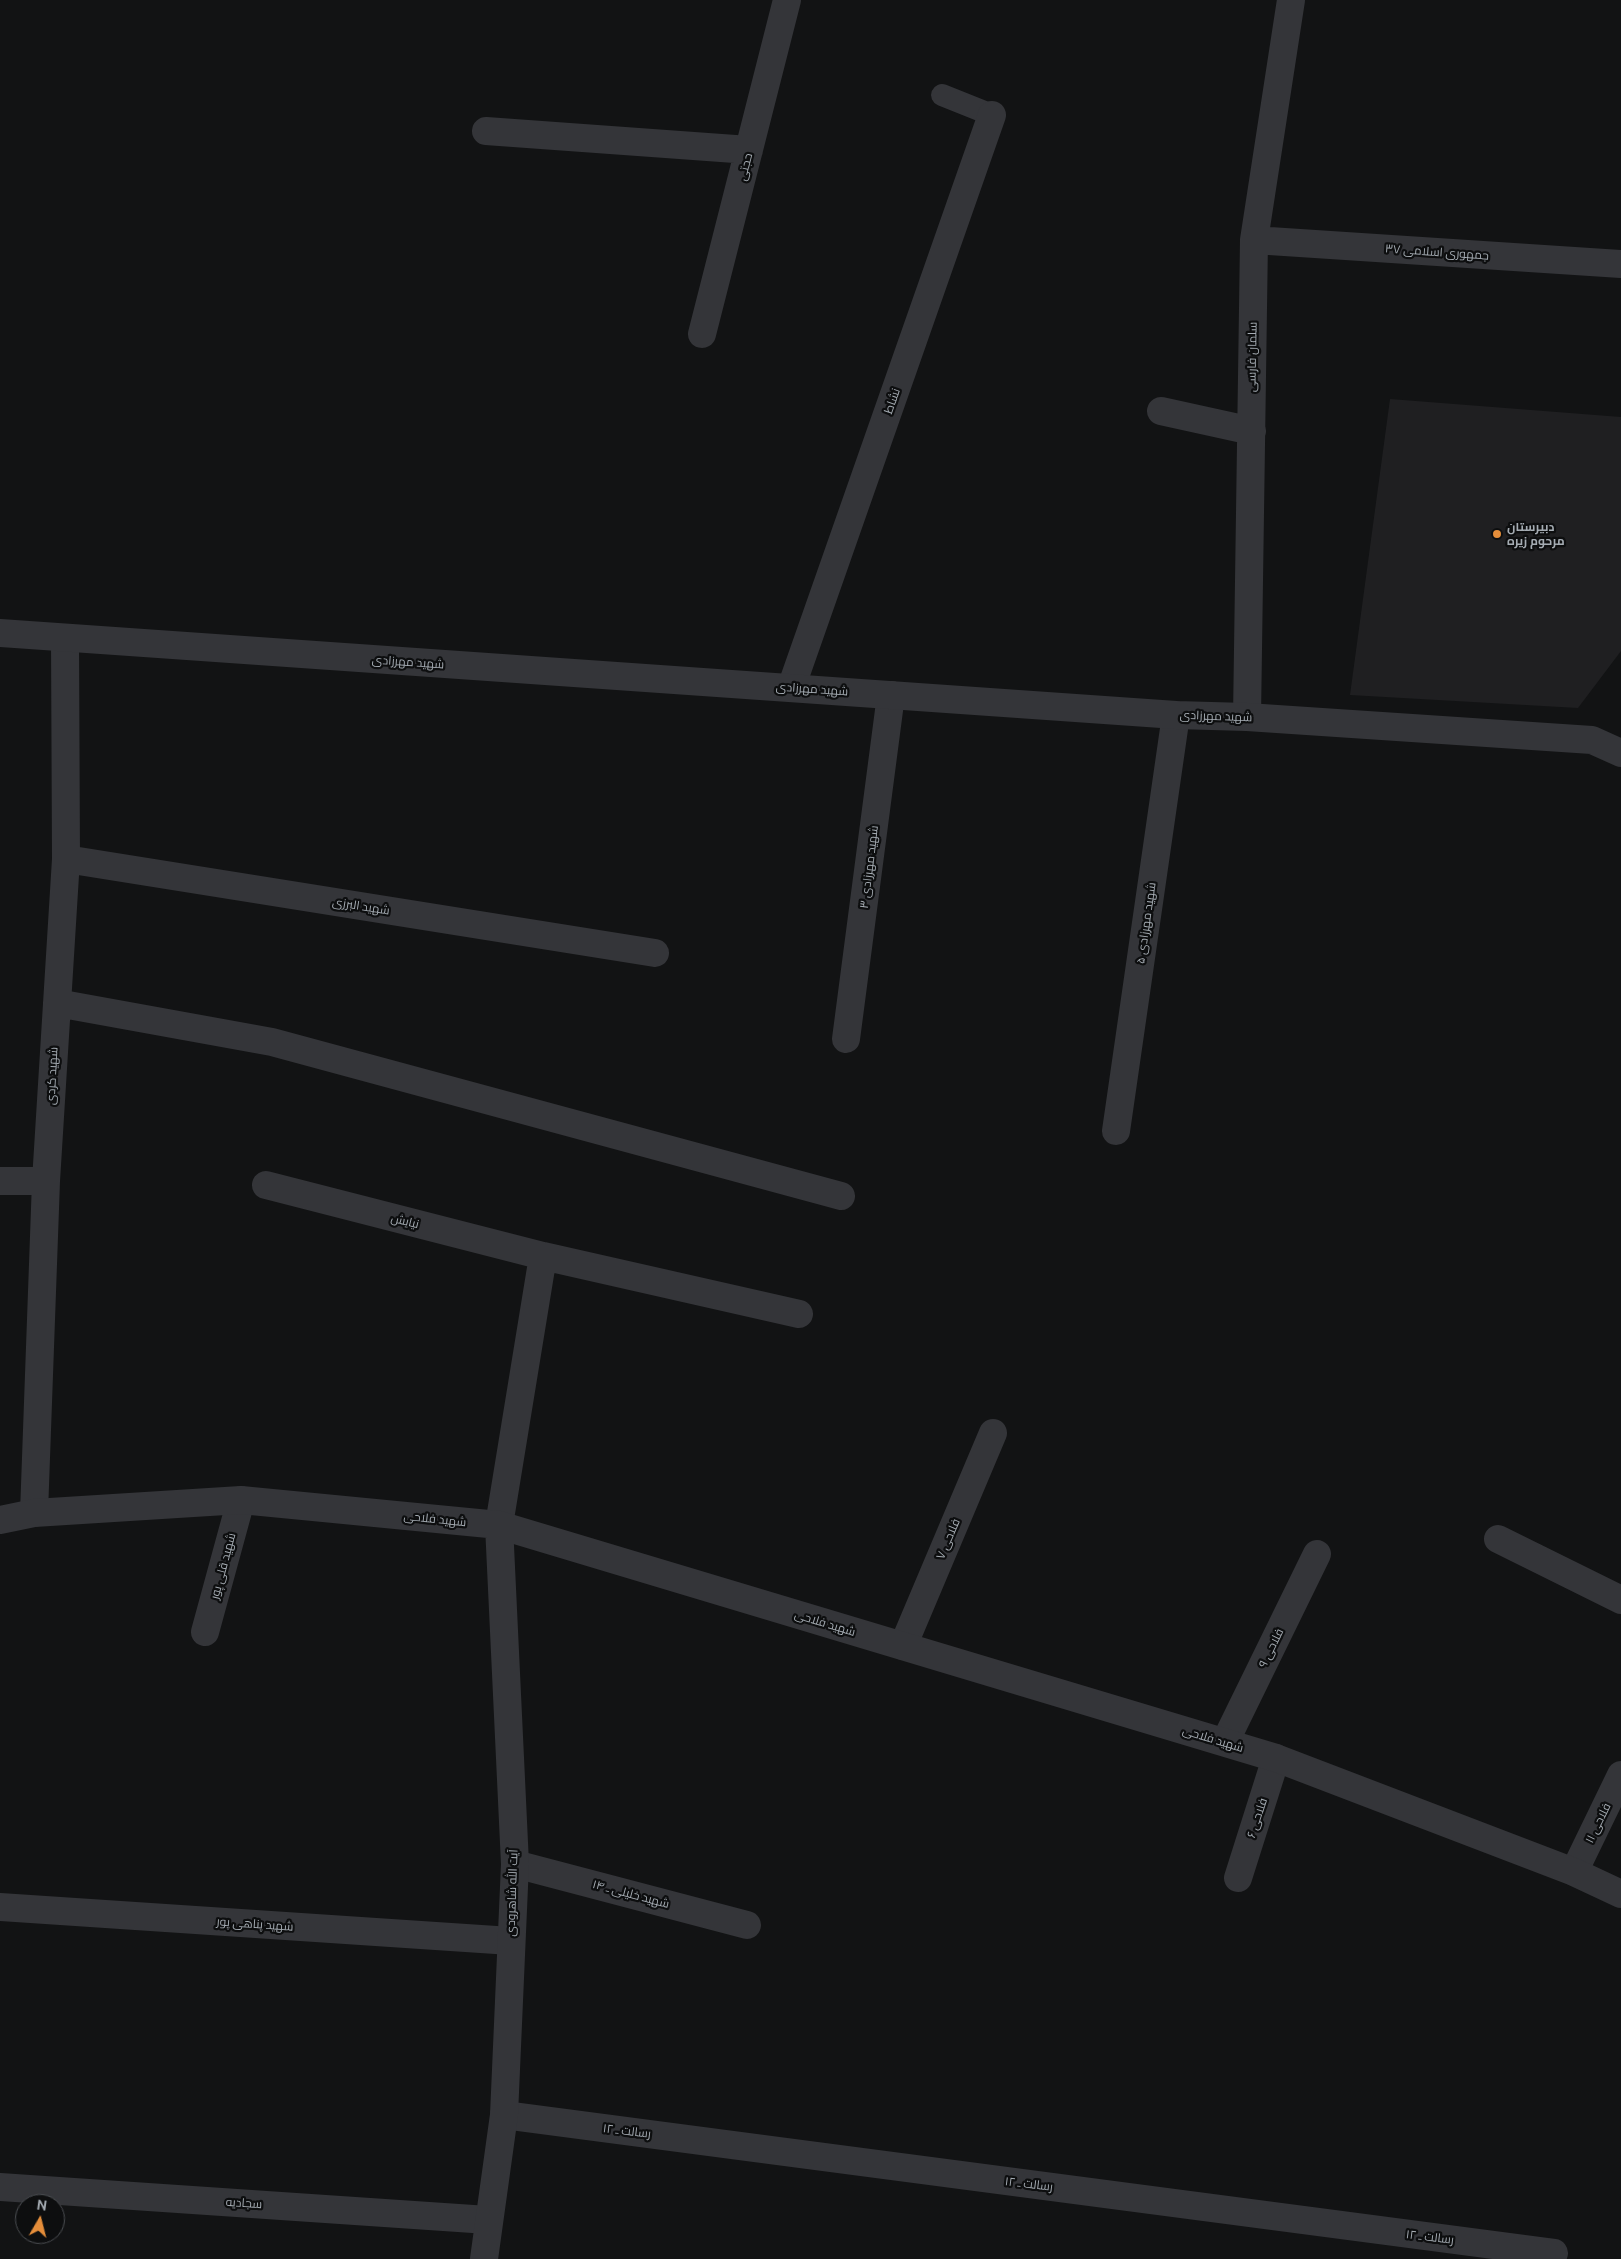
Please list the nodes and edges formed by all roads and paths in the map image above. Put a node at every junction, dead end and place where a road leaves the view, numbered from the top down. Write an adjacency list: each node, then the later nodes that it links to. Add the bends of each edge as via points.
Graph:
1 (787, 0): 6 (street, حجتی)
2 (1291, 0): 7 (street, سلمان فارسی)
3 (942, 95): 4 (lane)
4 (992, 115): 14 (street, نشاط)
5 (486, 131): 6 (street)
6 (749, 150): 9 (street, حجتی)
7 (1254, 240): 8 (street, جمهوری اسلامی ۳۷); 11 (street, سلمان فارسی)
8 (1621, 264)
9 (702, 334)
10 (1161, 411): 11 (street)
11 (1252, 431): 17 (street, سلمان فارسی)
12 (0, 633): 13 (street, شهید مهرزادی)
13 (65, 638): 14 (street, شهید مهرزادی); 19 (street, شهید کردی)
14 (791, 688): 15 (street, شهید مهرزادی)
15 (891, 695): 16 (street, شهید مهرزادی); 22 (street, شهید مهرزادی ۳)
16 (1176, 715): 17 (street, شهید مهرزادی); 23 (street, شهید مهرزادی ۵)
17 (1247, 717): 18 (street, شهید مهرزادی, via 1592,740)
18 (1621, 752)
19 (66, 860): 20 (street, شهید البرزی); 21 (street, شهید کردی)
20 (655, 953)
21 (57, 1003): 25 (street, شهید کردی); 27 (street, via 272,1042)
22 (846, 1039)
23 (1116, 1131)
24 (0, 1181): 25 (street)
25 (46, 1182): 32 (street, شهید کردی)
26 (266, 1185): 28 (street, نیایش)
27 (841, 1196)
28 (543, 1256): 29 (street, نیایش); 34 (street)
29 (799, 1314)
30 (993, 1433): 39 (street, فلاحی ۷)
31 (241, 1500): 32 (street, شهید فلاحی); 34 (street, شهید فلاحی); 38 (street, شهید قلی پور)
32 (34, 1513): 33 (street, شهید فلاحی)
33 (0, 1520)
34 (499, 1525): 39 (street, شهید فلاحی); 43 (street, آیت الله شاهرودی)
35 (1498, 1539): 37 (street)
36 (1317, 1554): 40 (street, فلاحی ۹)
37 (1621, 1600)
38 (205, 1632)
39 (903, 1646): 40 (street, شهید فلاحی)
40 (1224, 1742): 41 (street, شهید فلاحی)
41 (1276, 1758): 44 (street, شهید فلاحی); 45 (street, فلاحی ۶)
42 (1621, 1775): 44 (street, فلاحی ۱۱)
43 (515, 1864): 48 (street, شهید خلیلی ـ ۱۴); 49 (street, آیت الله شاهرودی)
44 (1574, 1872): 46 (street, شهید فلاحی)
45 (1238, 1878)
46 (1621, 1894)
47 (0, 1906): 49 (street, شهید پناهی پور)
48 (747, 1925)
49 (511, 1941): 50 (street, آیت الله شاهرودی)
50 (504, 2115): 52 (street, آیت الله شاهرودی); 53 (street, رسالت ـ ۱۲)
51 (0, 2186): 52 (street, سجادیه)
52 (488, 2220): 54 (street, آیت الله شاهرودی)
53 (1554, 2253)
54 (484, 2259)

